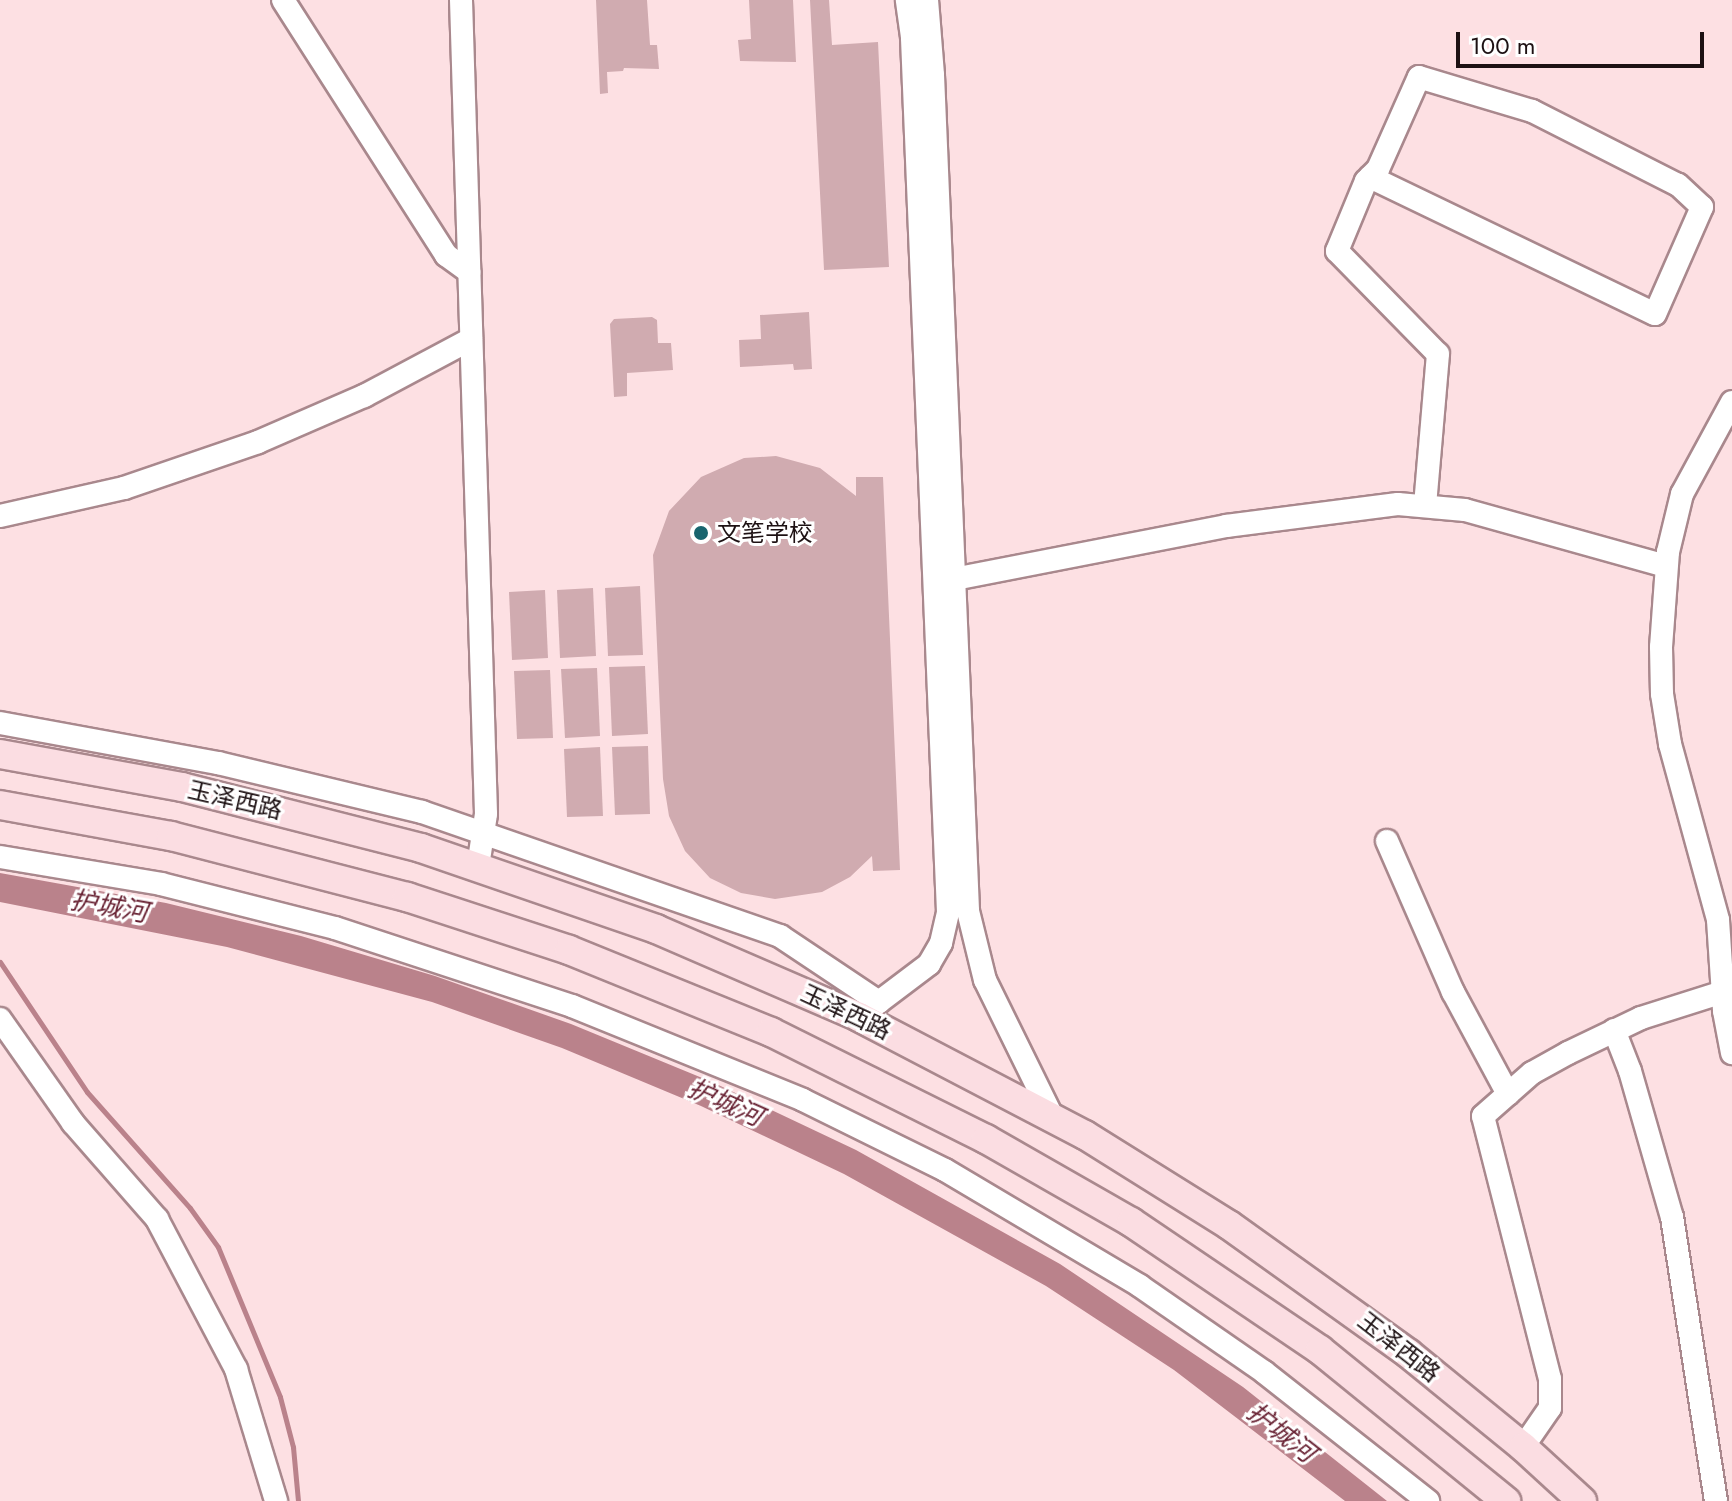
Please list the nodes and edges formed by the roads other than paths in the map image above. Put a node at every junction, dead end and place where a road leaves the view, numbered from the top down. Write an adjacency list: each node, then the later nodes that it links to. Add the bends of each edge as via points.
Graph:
1 (283, 0): 6 (street, via 446,255)
2 (461, 0): 6 (street)
3 (907, 0): 22 (street, via 948,912 941,943 929,964)
4 (927, 0): 12 (street)
5 (1370, 177): 5 (street, via 1419,77 1532,111 1678,185 1702,207 1655,314); 9 (street, via 1337,251 1438,354)
6 (469, 272): 7 (street)
7 (471, 339): 10 (street, via 364,396 258,442 124,488); 16 (street)
8 (1732, 402): 11 (street, via 1682,494)
9 (1425, 505): 11 (street, via 1485,515); 12 (street, via 1370,505 1226,526)
10 (0, 516)
11 (1666, 566): 20 (street, via 1661,647 1665,719)
12 (954, 579): 27 (street, via 968,911 985,980)
13 (0, 723): 16 (street, via 218,763 422,812)
14 (0, 754): 19 (main road, 玉泽西路, via 253,803)
15 (0, 805): 31 (main road, 玉泽西路, via 171,836 407,897 569,950 771,1032 961,1126 1131,1222 1320,1350)
16 (486, 833): 19 (street); 22 (street, via 780,936)
17 (1387, 841): 26 (street, via 1453,992)
18 (0, 857): 30 (street, via 161,884 335,928 572,1006 803,1100 945,1170 1140,1286 1264,1372)
19 (478, 866): 22 (main road, 玉泽西路)
20 (1727, 966): 21 (street)
21 (1723, 992): 24 (street); 25 (street)
22 (869, 1010): 27 (main road, 玉泽西路)
23 (0, 1019): 29 (street, via 73,1123 157,1219 236,1369)
24 (1614, 1030): 26 (street, via 1532,1073); 33 (street, via 1672,1217)
25 (1732, 1053)
26 (1508, 1094): 28 (street, via 1483,1116 1551,1393 1550,1408)
27 (1053, 1118): 28 (main road, 玉泽西路, via 1158,1179 1302,1275)
28 (1523, 1447): 32 (main road, 玉泽西路)
29 (276, 1501)
30 (1428, 1501)
31 (1506, 1501)
32 (1582, 1501)
33 (1716, 1501)

